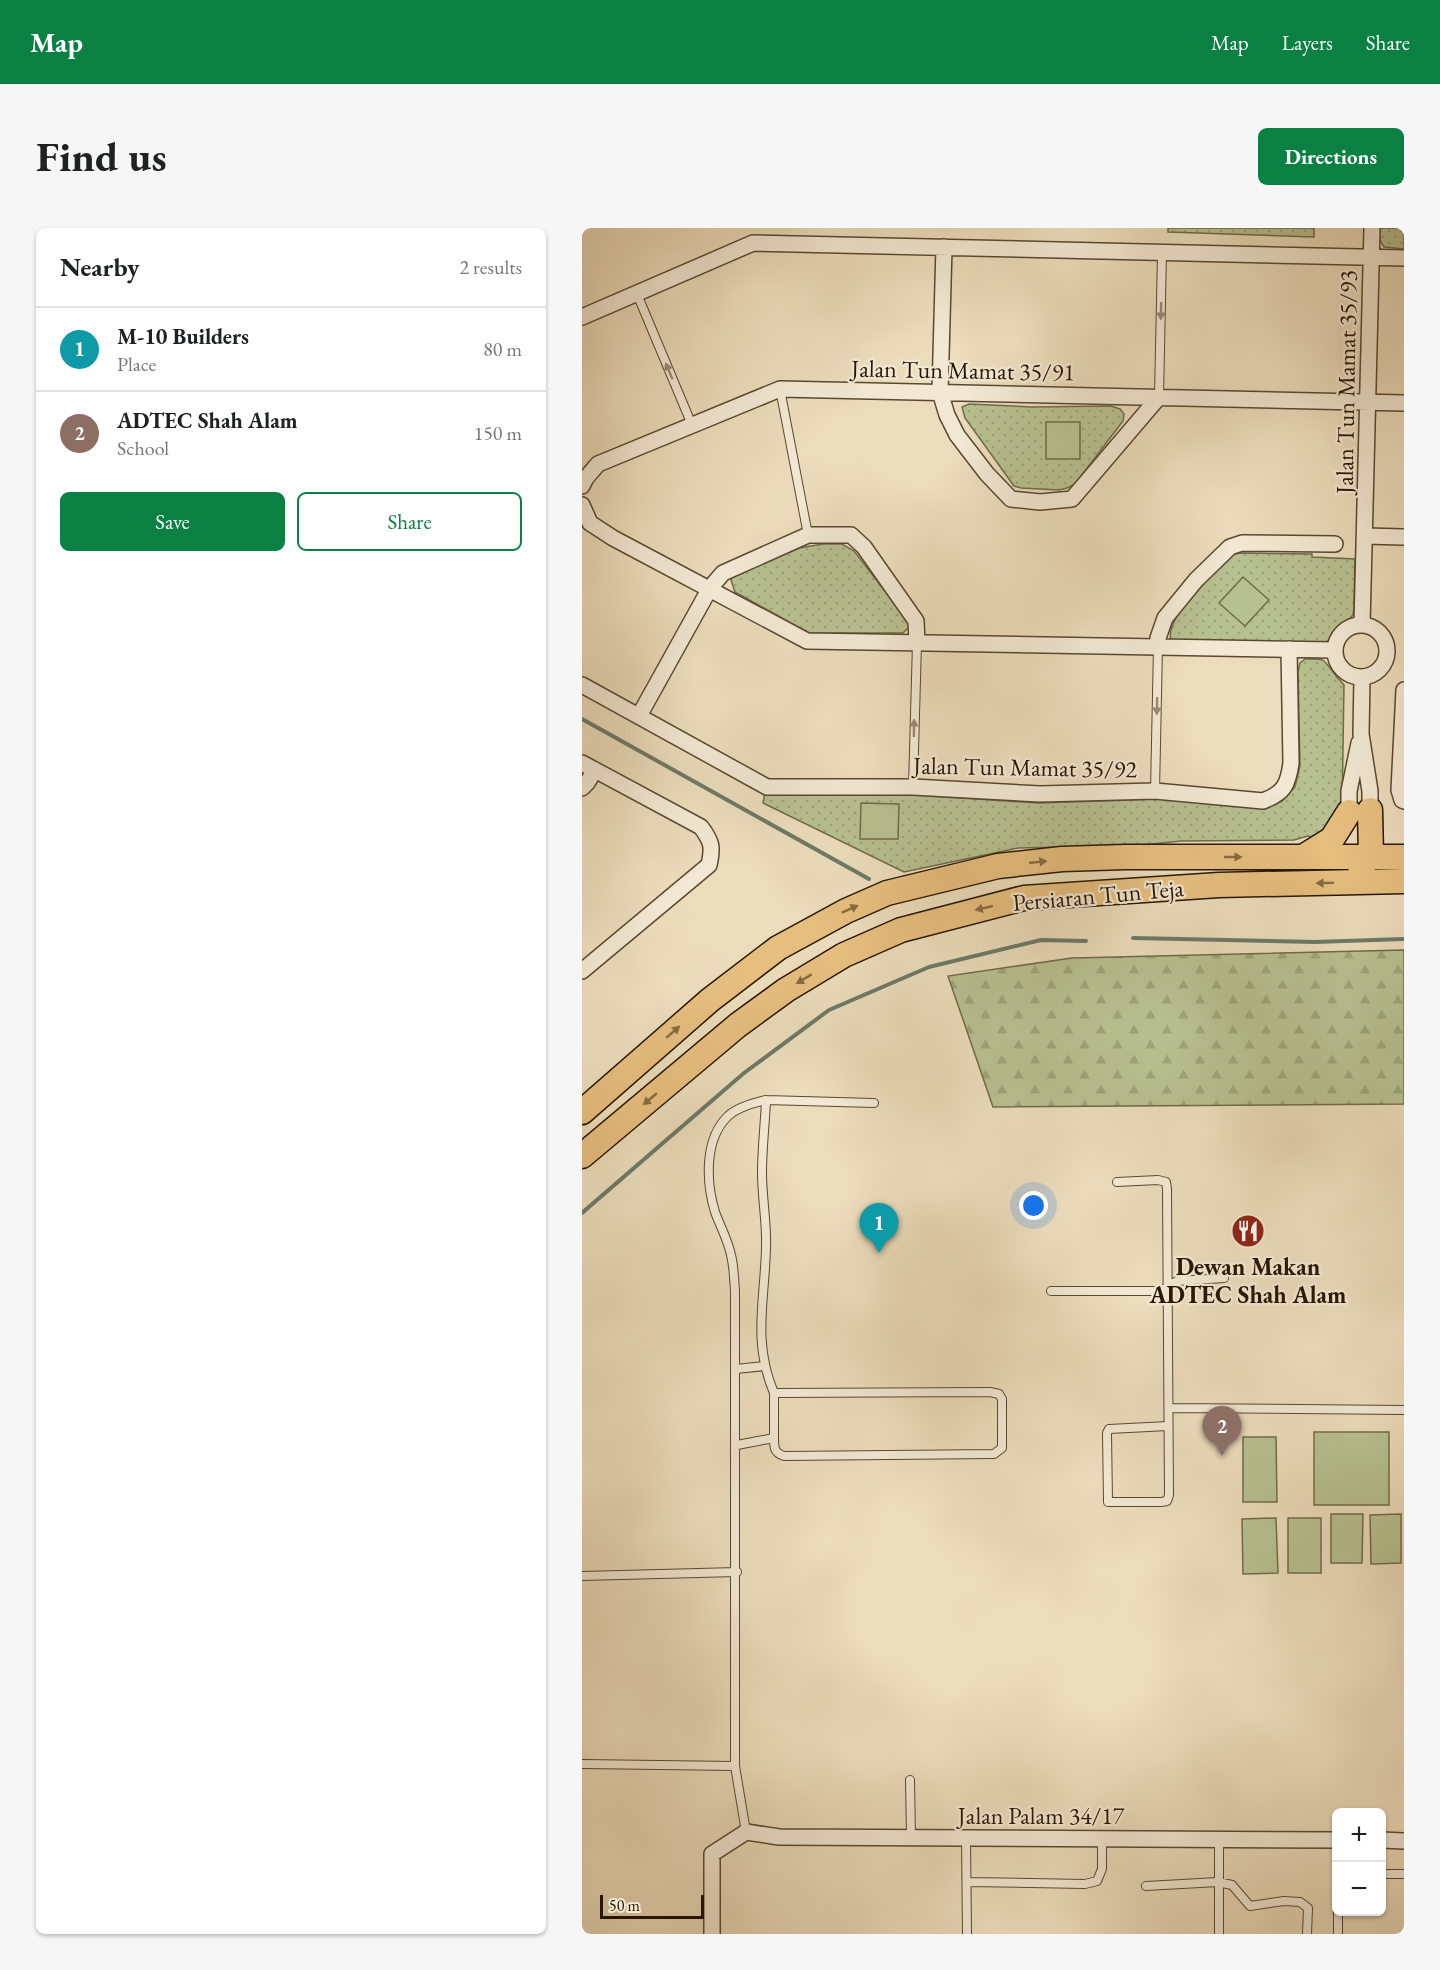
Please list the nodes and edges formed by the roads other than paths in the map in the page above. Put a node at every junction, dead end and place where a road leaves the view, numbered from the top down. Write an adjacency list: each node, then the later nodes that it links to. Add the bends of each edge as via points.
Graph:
1 (1372, 228): 4 (street, Jalan Tun Mamat 35/93)
2 (944, 248): 3 (street); 6 (street, via 753,243); 9 (street)
3 (1162, 252): 4 (street); 10 (lane, one-way to 10)
4 (1372, 257): 5 (street); 11 (street, Jalan Tun Mamat 35/93)
5 (1404, 258)
6 (637, 294): 7 (street); 13 (lane, one-way to 6)
7 (582, 317)
8 (780, 389): 9 (street, Jalan Tun Mamat 35/91); 13 (street, Jalan Tun Mamat 35/91); 16 (lane)
9 (940, 392): 10 (street, Jalan Tun Mamat 35/91); 10 (street, via 957,435 987,474 1011,499 1040,502 1072,499)
10 (1160, 398): 11 (street, Jalan Tun Mamat 35/91)
11 (1368, 402): 12 (street, Jalan Tun Mamat 35/91); 17 (street, Jalan Tun Mamat 35/93)
12 (1404, 403)
13 (692, 425): 14 (street, Jalan Tun Mamat 35/91, via 598,464)
14 (582, 486)
15 (582, 505): 20 (street, via 590,523 613,538)
16 (808, 535): 20 (street, via 723,573); 22 (street, via 851,535 864,547 916,621)
17 (1365, 537): 18 (street); 21 (street, Jalan Tun Mamat 35/93)
18 (1404, 537)
19 (1335, 544): 23 (street, via 1242,543 1230,547 1196,580 1166,618)
20 (710, 588): 22 (street, via 807,641); 29 (street)
21 (1362, 625): 25 (street, via 1345,630); 26 (street, via 1381,635 1387,648 1381,668)
22 (917, 643): 23 (street); 32 (lane, one-way to 22)
23 (1158, 647): 24 (street); 34 (lane, one-way to 34)
24 (1288, 649): 25 (street); 34 (street, Jalan Tun Mamat 35/92, via 1291,763 1288,781 1277,796 1263,801)
25 (1334, 650): 26 (street, via 1342,670)
26 (1362, 678): 30 (street)
27 (582, 685): 29 (street, Jalan Tun Mamat 35/92)
28 (1404, 690): 35 (street, via 1399,790)
29 (639, 716): 32 (street, Jalan Tun Mamat 35/92, via 767,787)
30 (1361, 734): 36 (street, via 1370,791); 36 (street, via 1349,791)
31 (588, 767): 33 (street, via 587,783); 42 (street, via 701,827 710,839 712,852 709,865)
32 (913, 787): 34 (street, Jalan Tun Mamat 35/92, via 1040,794)
33 (582, 788)
34 (1155, 791)
35 (1404, 801)
36 (1360, 811): 37 (main road, via 1387,838); 38 (main road, via 1332,839); 40 (main road)
37 (1404, 848)
38 (1303, 857): 40 (main road, Persiaran Tun Teja); 45 (main road, Persiaran Tun Teja, one-way to 38, via 710,1000 778,948 887,893 998,866 1062,859)
39 (1404, 857): 40 (main road, Persiaran Tun Teja)
40 (1360, 865): 41 (main road, Persiaran Tun Teja); 46 (main road, Persiaran Tun Teja, one-way to 46, via 1220,885 1024,898 901,930 844,955 786,990 738,1025)
41 (1404, 881)
42 (582, 971)
43 (766, 1100): 44 (lane); 51 (lane, via 761,1345); 52 (lane, via 728,1116 713,1138 711,1150 711,1191 731,1255)
44 (874, 1103)
45 (582, 1112)
46 (582, 1156)
47 (1117, 1182): 49 (lane, via 1166,1182)
48 (1224, 1278): 49 (lane, via 1177,1281)
49 (1168, 1286): 50 (lane, via 1161,1292); 54 (lane)
50 (1051, 1291)
51 (765, 1366): 52 (lane); 53 (lane)
52 (736, 1369): 58 (lane)
53 (774, 1392): 57 (lane); 57 (lane, via 996,1393 1002,1399 1003,1439 1001,1450 994,1454 832,1457 781,1455 774,1448)
54 (1170, 1408): 55 (lane); 56 (lane)
55 (1404, 1410)
56 (1168, 1426): 56 (lane, via 1167,1501 1108,1502 1109,1429)
57 (774, 1438): 58 (lane)
58 (737, 1445): 59 (lane)
59 (737, 1572): 60 (lane); 62 (lane)
60 (582, 1576)
61 (582, 1764): 62 (lane)
62 (735, 1766): 64 (lane)
63 (910, 1780): 65 (lane)
64 (746, 1832): 65 (street, Jalan Palam 34/17, via 778,1837); 78 (street, via 712,1854)
65 (911, 1836): 66 (street, Jalan Palam 34/17)
66 (966, 1838): 67 (street, Jalan Palam 34/17); 74 (lane)
67 (1102, 1838): 68 (street, Jalan Palam 34/17); 74 (lane, via 1102,1869 1097,1881)
68 (1219, 1839): 69 (street, Jalan Palam 34/17); 75 (lane)
69 (1332, 1840)
70 (1386, 1840): 71 (street)
71 (1404, 1840)
72 (1386, 1874): 73 (lane)
73 (1404, 1874)
74 (968, 1882): 79 (lane)
75 (1218, 1882): 76 (lane); 80 (lane); 81 (lane, via 1232,1885 1250,1905 1299,1902 1308,1908)
76 (1146, 1886)
77 (1338, 1916): 82 (lane)
78 (712, 1934)
79 (967, 1934)
80 (1219, 1934)
81 (1307, 1934)
82 (1338, 1934)

